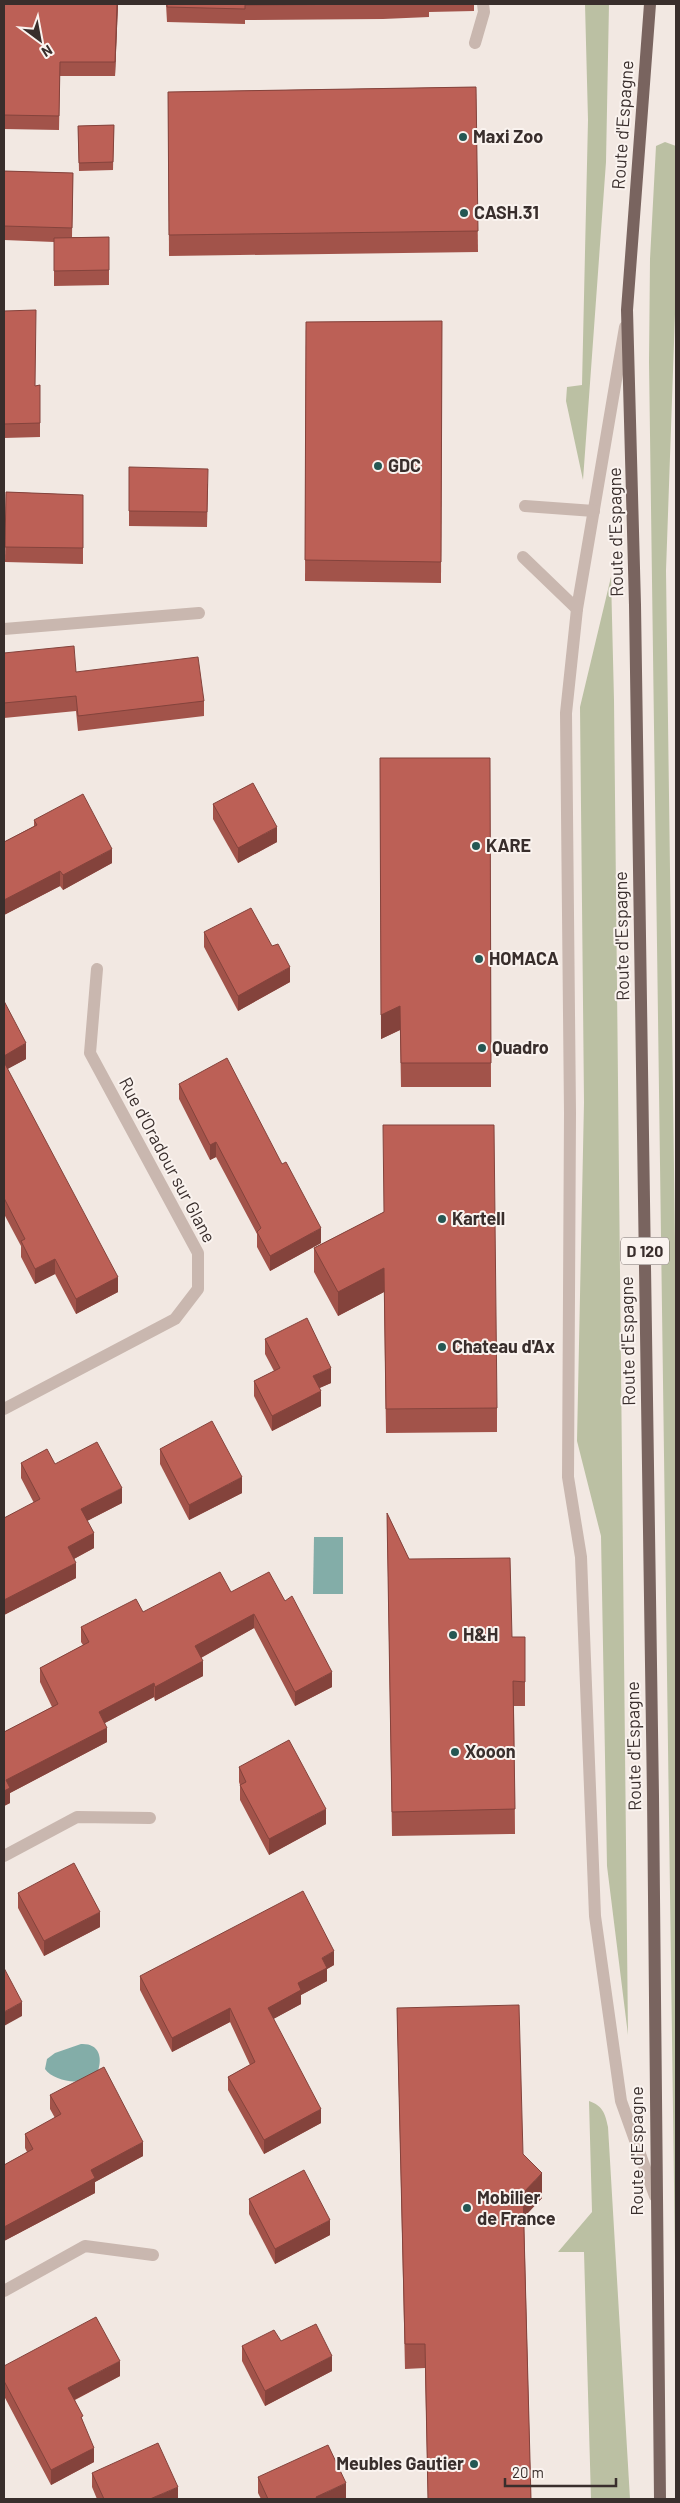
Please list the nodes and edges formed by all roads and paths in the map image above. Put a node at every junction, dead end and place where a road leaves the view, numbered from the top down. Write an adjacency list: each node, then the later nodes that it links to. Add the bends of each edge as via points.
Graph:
1 (483, 4): 3 (street, via 484,12)
2 (650, 4): 4 (main road, Route d'Espagne / D 120)
3 (475, 43)
4 (627, 310): 6 (street); 15 (main road, Route d'Espagne / D 120, via 635,605 653,1786)
5 (525, 506): 6 (street)
6 (594, 511): 8 (street)
7 (523, 558): 8 (street)
8 (577, 609): 15 (street, via 566,713 570,1113 568,1477 581,1557 595,1916 621,2100)
9 (199, 613): 10 (street)
10 (4, 629)
11 (97, 969): 12 (street, Rue d'Oradour sur Glane, via 90,1053 198,1252 198,1289 175,1319)
12 (4, 1409)
13 (150, 1818): 14 (street, via 77,1816)
14 (4, 1856)
15 (655, 2196): 18 (main road, Route d'Espagne / D 120)
16 (153, 2255): 17 (street, via 85,2246)
17 (4, 2291)
18 (660, 2499)

